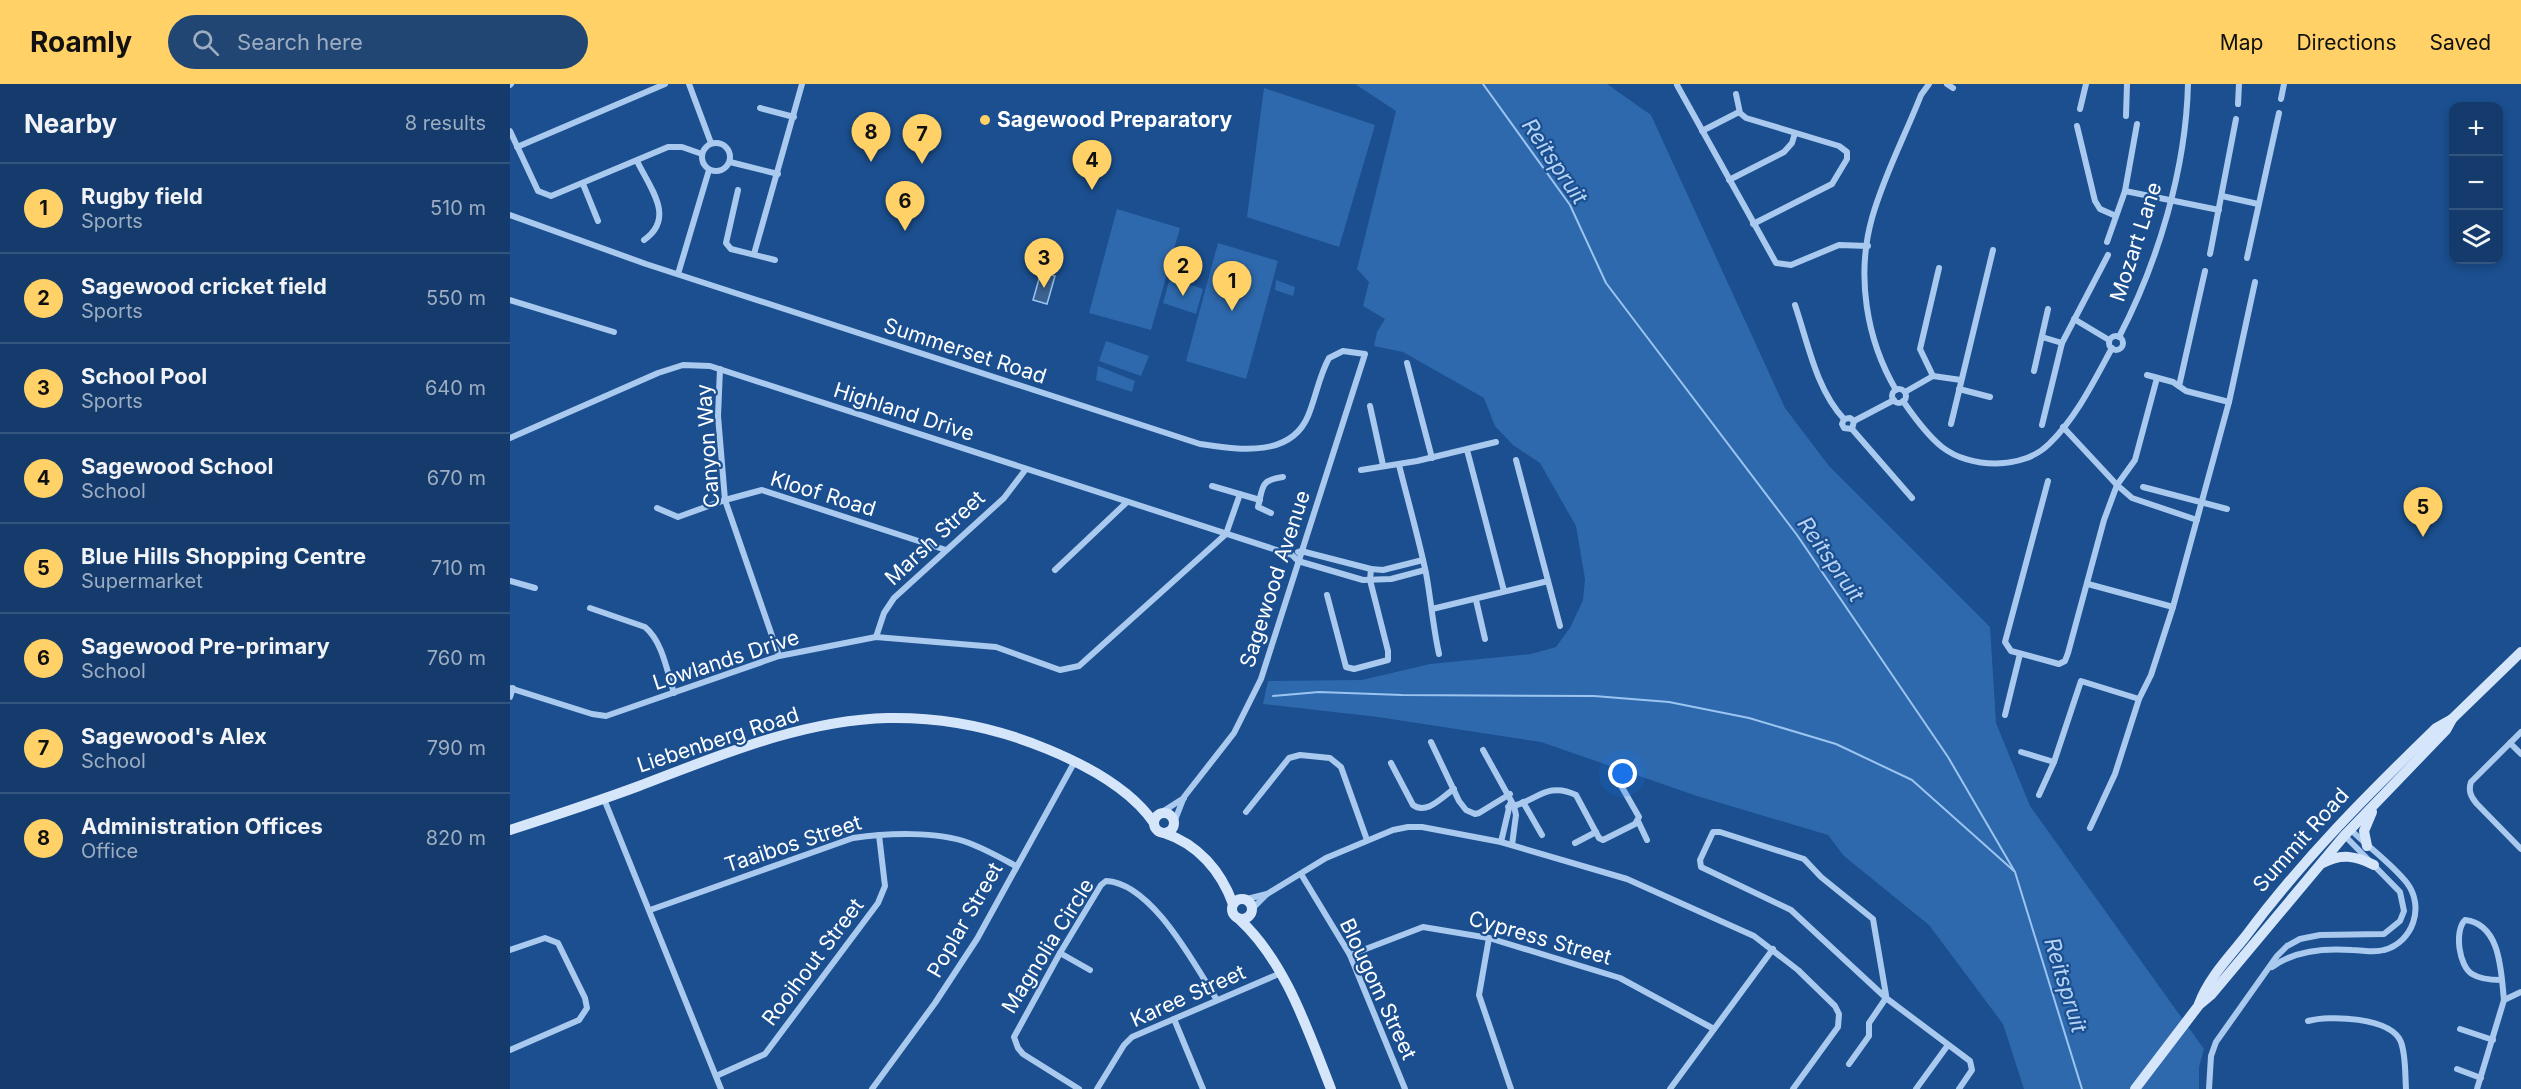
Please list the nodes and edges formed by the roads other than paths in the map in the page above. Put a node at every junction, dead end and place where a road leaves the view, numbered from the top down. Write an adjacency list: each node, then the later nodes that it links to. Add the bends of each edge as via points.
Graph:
1 (665, 84): 29 (street)
2 (689, 84): 28 (street)
3 (802, 84): 20 (street)
4 (1922, 84): 13 (street)
5 (1929, 84): 13 (street)
6 (2086, 84): 17 (street)
7 (2127, 84): 21 (street)
8 (2188, 84): 40 (street, Mozart Lane, via 2186,118)
9 (2239, 84): 15 (street)
10 (2284, 84): 14 (street)
11 (1677, 85): 26 (street)
12 (1736, 94): 18 (street)
13 (1922, 95): 49 (street, via 1873,215)
14 (2281, 99)
15 (2238, 104)
16 (760, 108): 20 (street)
17 (2080, 109)
18 (1739, 112): 26 (street); 27 (street, via 1746,118)
19 (2279, 113): 41 (street)
20 (794, 117): 34 (street)
21 (2126, 117)
22 (2236, 119): 39 (street)
23 (2138, 124): 38 (street)
24 (2077, 126): 44 (street, via 2095,201 2103,211)
25 (510, 131): 29 (street)
26 (1702, 132): 35 (street)
27 (1795, 133): 35 (street, via 1784,152); 46 (street, via 1844,148 1847,159 1832,184)
28 (711, 143): 30 (street); 32 (street, via 728,148)
29 (517, 147): 36 (street, via 542,194 551,196)
30 (702, 154): 31 (street, via 675,146); 33 (street)
31 (637, 161): 36 (street); 47 (street, via 661,211 657,228)
32 (730, 162): 33 (street, via 721,171); 34 (street)
33 (709, 170): 58 (street)
34 (778, 174): 51 (street)
35 (1729, 180): 46 (street)
36 (583, 184): 45 (street)
37 (738, 190): 51 (street, via 726,243 731,249)
38 (2125, 191): 40 (street); 44 (street)
39 (2222, 196): 41 (street); 42 (street)
40 (2170, 200): 42 (street); 66 (street, Mozart Lane, via 2143,284)
41 (2258, 204): 54 (street)
42 (2219, 210): 52 (street)
43 (510, 215): 58 (street, Summerset Road)
44 (2116, 216): 48 (street)
45 (598, 221)
46 (1753, 224): 49 (street, via 1772,259 1780,265 1791,265 1839,245)
47 (644, 240)
48 (2107, 242)
49 (1868, 246): 80 (street, via 1865,282 1870,326)
50 (1993, 250): 77 (street)
51 (754, 254): 55 (street)
52 (2210, 254)
53 (2108, 255): 63 (street)
54 (2247, 258)
55 (775, 260)
56 (1939, 268): 75 (street, via 1920,350)
57 (2205, 271): 78 (street)
58 (678, 274): 70 (street, Summerset Road, via 1171,436 1218,447 1266,448 1294,436 1308,417 1329,358 1343,351)
59 (2255, 282): 85 (street)
60 (510, 300): 64 (street)
61 (1795, 305): 87 (street, via 1821,383)
62 (2048, 309): 65 (street)
63 (2074, 319): 67 (street); 68 (street)
64 (614, 332)
65 (2042, 337): 68 (street); 73 (street)
66 (2120, 337): 67 (street); 69 (street, via 2122,346)
67 (2109, 340): 69 (street)
68 (2062, 343): 90 (street)
69 (2112, 348): 91 (street)
70 (1365, 354): 118 (street, Sagewood Avenue)
71 (1407, 363): 95 (street)
72 (720, 369): 92 (street, Highland Drive, via 683,365); 99 (street, Highland Drive); 108 (street, Canyon Way, via 718,416)
73 (2034, 371)
74 (2146, 375): 76 (street)
75 (1933, 376): 77 (street); 81 (street)
76 (2157, 378): 78 (street); 103 (street, via 2136,457)
77 (1961, 380): 79 (street)
78 (2179, 386): 85 (street)
79 (1959, 389): 82 (street); 88 (street)
80 (1896, 390): 81 (street); 83 (street)
81 (1905, 392): 84 (street)
82 (1990, 397)
83 (1894, 400): 84 (street); 89 (street)
84 (1903, 401): 91 (street, via 1942,447 1969,460 2008,462 2026,458 2047,446)
85 (2229, 402): 111 (street)
86 (1370, 406): 97 (street)
87 (1844, 419): 89 (street, via 1850,418); 89 (street, via 1844,428)
88 (1951, 424)
89 (1853, 425): 107 (street)
90 (2042, 425)
91 (2063, 427): 103 (street)
92 (510, 438)
93 (1496, 442): 94 (street)
94 (1467, 450): 95 (street); 130 (street)
95 (1432, 458): 98 (street)
96 (1516, 460): 127 (street)
97 (1383, 465): 98 (street); 100 (street)
98 (1399, 465): 120 (street)
99 (1026, 469): 110 (street, Highland Drive); 117 (street, Marsh Street, via 1004,498)
100 (1361, 470)
101 (1283, 477): 109 (street, via 1267,480)
102 (2048, 481): 141 (street, via 2006,636 2007,647)
103 (2117, 485): 115 (street, via 2138,501); 128 (street)
104 (1212, 486): 106 (street)
105 (2143, 487): 111 (street)
106 (1240, 494): 109 (street); 116 (street)
107 (1912, 498)
108 (726, 500): 112 (street, Kloof Road, via 678,517); 117 (street, Kloof Road, via 762,490); 142 (street, Canyon Way)
109 (1260, 500): 114 (street, via 1259,509)
110 (1127, 502): 116 (street, Highland Drive); 123 (street)
111 (2200, 502): 113 (street); 115 (street)
112 (657, 508)
113 (2228, 509)
114 (1271, 513)
115 (2197, 520): 133 (street)
116 (1226, 534): 119 (street, Highland Drive); 137 (street, Lowlands Drive, via 1079,666 1069,670 1047,667 996,647)
117 (946, 550): 137 (street, Marsh Street, via 888,604)
118 (1301, 551): 119 (street); 121 (street, Sagewood Avenue); 122 (street)
119 (1292, 555): 121 (street, Highland Drive)
120 (1423, 560): 122 (street, via 1383,570); 124 (street)
121 (1298, 561): 125 (street); 162 (street, Sagewood Avenue, via 1266,666 1248,709)
122 (1371, 569): 125 (street)
123 (1055, 570)
124 (1425, 570): 125 (street); 135 (street)
125 (1370, 580): 131 (street, via 1389,651 1386,661 1354,669 1346,667)
126 (510, 581): 129 (street)
127 (1548, 581): 130 (street); 136 (street)
128 (2088, 585): 133 (street); 141 (street, via 2065,660 2051,664)
129 (536, 588)
130 (1504, 591): 132 (street)
131 (1327, 595)
132 (1476, 600): 135 (street); 138 (street)
133 (2173, 607): 146 (street)
134 (590, 608): 144 (street, via 650,632 659,646)
135 (1432, 609): 140 (street)
136 (1560, 626)
137 (876, 637): 142 (street, Lowlands Drive)
138 (1485, 639)
139 (2521, 652): 148 (street, Summit Road)
140 (1438, 654)
141 (2020, 654): 147 (street)
142 (779, 656): 144 (street, Lowlands Drive)
143 (511, 688): 144 (street, Lowlands Drive, via 599,716); 145 (street)
144 (674, 693)
145 (510, 697)
146 (2139, 699): 156 (street, via 2081,681); 173 (street, via 2115,774)
147 (2005, 714)
148 (2452, 719): 159 (street, Summit Road); 172 (street, Summit Road, via 2436,728)
149 (2521, 732): 151 (street)
150 (1431, 742): 160 (street)
151 (2510, 743): 154 (street); 189 (street, via 2471,782 2470,790 2472,797)
152 (1483, 750): 164 (street)
153 (2021, 752): 156 (street)
154 (2521, 754)
155 (1075, 760): 163 (street, Liebenberg Road, via 995,730 953,722 888,718 844,722 761,742); 166 (street, Liebenberg Road); 192 (street, Poplar Street)
156 (2054, 762): 161 (street)
157 (1391, 763): 160 (street, via 1417,808 1428,808)
158 (1618, 782): 169 (street, via 1638,813)
159 (2392, 786): 179 (street, Summit Road); 188 (street, via 2366,825)
160 (1454, 789): 164 (street, via 1466,810 1475,814)
161 (2038, 795)
162 (1184, 797): 168 (street, Sagewood Avenue); 170 (street, Sagewood Avenue)
163 (604, 799): 174 (street, Liebenberg Road); 198 (street)
164 (1511, 802): 165 (street); 175 (street); 178 (street, via 1516,815)
165 (1524, 802): 176 (street, via 1548,790 1572,792); 181 (street)
166 (1140, 805): 168 (street, Liebenberg Road); 171 (street, Liebenberg Road)
167 (1246, 812): 182 (street, via 1289,758 1300,754 1330,758 1341,767)
168 (1161, 813): 170 (street, via 1172,815); 171 (street)
169 (1638, 821): 176 (street, via 1606,839 1599,838); 183 (street)
170 (1175, 822): 177 (street, via 1173,830); 185 (street)
171 (1154, 823): 177 (street)
172 (2339, 824): 179 (street); 216 (street, Summit Road, via 2277,893 2208,984)
173 (2090, 828)
174 (510, 830)
175 (1503, 831): 178 (street); 184 (street)
176 (1596, 832): 186 (street)
177 (1164, 833): 185 (street)
178 (1514, 833): 187 (street)
179 (2347, 833): 188 (street); 190 (street, Summit Road); 191 (street)
180 (879, 835): 192 (street, Taaibos Street, via 969,843); 198 (street, Taaibos Street, via 853,838); 226 (street, Rooihout Street, via 885,886 878,903 765,1054)
181 (1542, 835)
182 (1367, 840): 184 (street, via 1416,827); 193 (street)
183 (1647, 840)
184 (1501, 842): 187 (street)
185 (1187, 843): 194 (street, via 1207,860)
186 (1575, 843)
187 (1512, 845): 203 (street, via 1627,879 1743,930)
188 (2367, 846): 205 (street, via 2408,885 2416,912 2412,928 2389,949)
189 (2521, 849)
190 (2319, 865): 191 (street, via 2344,856); 216 (street, Summit Road)
191 (2374, 865): 201 (street, via 2400,892 2404,911 2396,926 2384,934)
192 (1016, 866): 229 (street, Poplar Street, via 977,939)
193 (1301, 874): 195 (street); 207 (street, Blougom Street)
194 (1227, 887): 196 (street); 197 (street)
195 (1267, 894): 197 (street); 197 (street)
196 (1233, 904): 197 (street, via 1237,900); 199 (street, via 1232,912)
197 (1249, 904): 199 (street, via 1246,918); 200 (street)
198 (650, 910): 226 (street)
199 (1239, 919): 200 (street)
200 (1256, 934): 210 (street)
201 (2353, 934): 205 (street); 208 (street, via 2300,939 2282,950)
202 (1489, 938): 207 (street, Cypress Street, via 1423,927); 219 (street, Cypress Street, via 1620,978); 235 (street, via 1480,1000)
203 (1773, 949): 219 (street); 237 (street, via 1839,1014 1839,1023)
204 (510, 950): 223 (street, via 545,938 558,943 587,1008 579,1020)
205 (2352, 950): 208 (street, via 2298,954)
206 (1060, 952): 209 (street); 214 (street, Magnolia Circle, via 1101,885 1106,881 1117,882 1126,885 1161,916); 230 (street, Magnolia Circle, via 1014,1037 1023,1054)
207 (1350, 955): 234 (street, Blougom Street)
208 (2270, 969): 241 (street, via 2216,1042)
209 (1090, 970)
210 (1281, 973): 214 (street, Karee Street); 233 (street)
211 (2501, 980): 211 (street, via 2475,975 2464,965 2459,931 2465,920 2487,931 2495,947); 215 (street)
212 (2521, 992): 215 (street)
213 (1886, 998): 213 (street, via 1791,910 1701,867 1700,860 1712,834 1720,832 1804,859 1867,912 1876,927); 222 (street); 224 (street, via 1869,1023 1869,1036)
214 (1217, 1000): 217 (street, Karee Street)
215 (2504, 1000): 221 (street)
216 (2199, 1005): 240 (street, Summit Road)
217 (1174, 1019): 231 (street, Karee Street, via 1128,1040); 232 (street)
218 (2308, 1021): 242 (street, via 2351,1018 2392,1032 2401,1041)
219 (1714, 1029): 236 (street)
220 (2460, 1029): 221 (street)
221 (2493, 1040): 227 (street)
222 (1948, 1045): 238 (street); 239 (street, via 1972,1064)
223 (510, 1050)
224 (1850, 1064)
225 (2457, 1069): 227 (street)
226 (716, 1076): 228 (street)
227 (2481, 1078): 243 (street)
228 (721, 1089)
229 (872, 1089)
230 (1079, 1089)
231 (1097, 1089)
232 (1203, 1089)
233 (1331, 1089)
234 (1405, 1089)
235 (1511, 1089)
236 (1670, 1089)
237 (1793, 1089)
238 (1916, 1089)
239 (1959, 1089)
240 (2135, 1089)
241 (2209, 1089)
242 (2406, 1089)
243 (2477, 1089)

